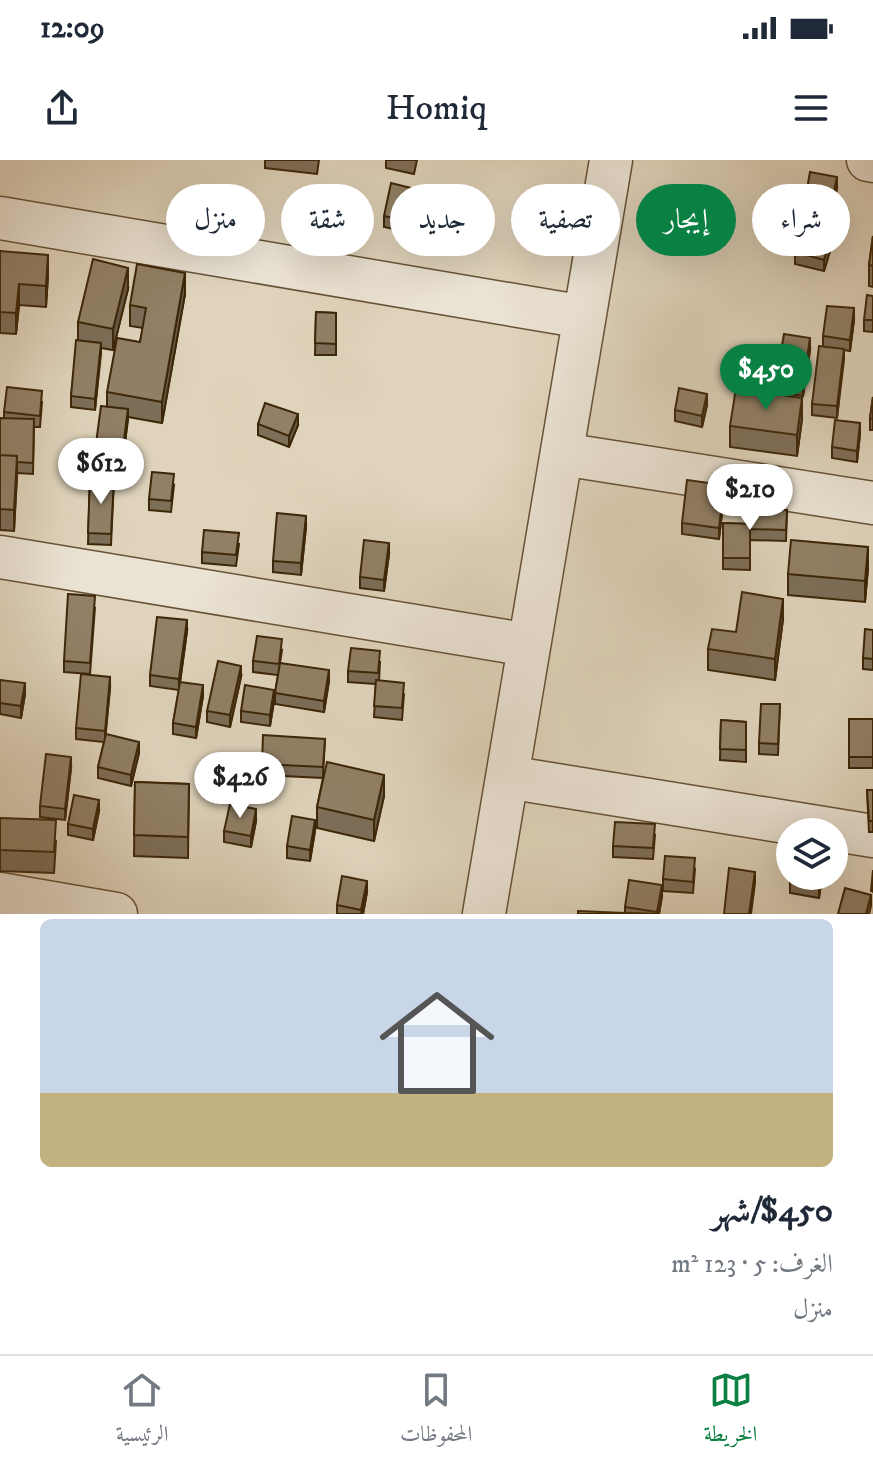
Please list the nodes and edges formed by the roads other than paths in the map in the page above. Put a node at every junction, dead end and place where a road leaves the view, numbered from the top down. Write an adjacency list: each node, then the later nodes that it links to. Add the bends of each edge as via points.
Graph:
1 (611, 160): 3 (street)
2 (0, 218): 3 (street)
3 (584, 317): 4 (street)
4 (562, 454): 5 (street); 7 (street)
5 (873, 503)
6 (0, 557): 7 (street)
7 (529, 645): 8 (street)
8 (507, 777): 9 (street); 12 (street)
9 (873, 836)
10 (0, 894): 11 (street)
11 (116, 914)
12 (484, 914)

